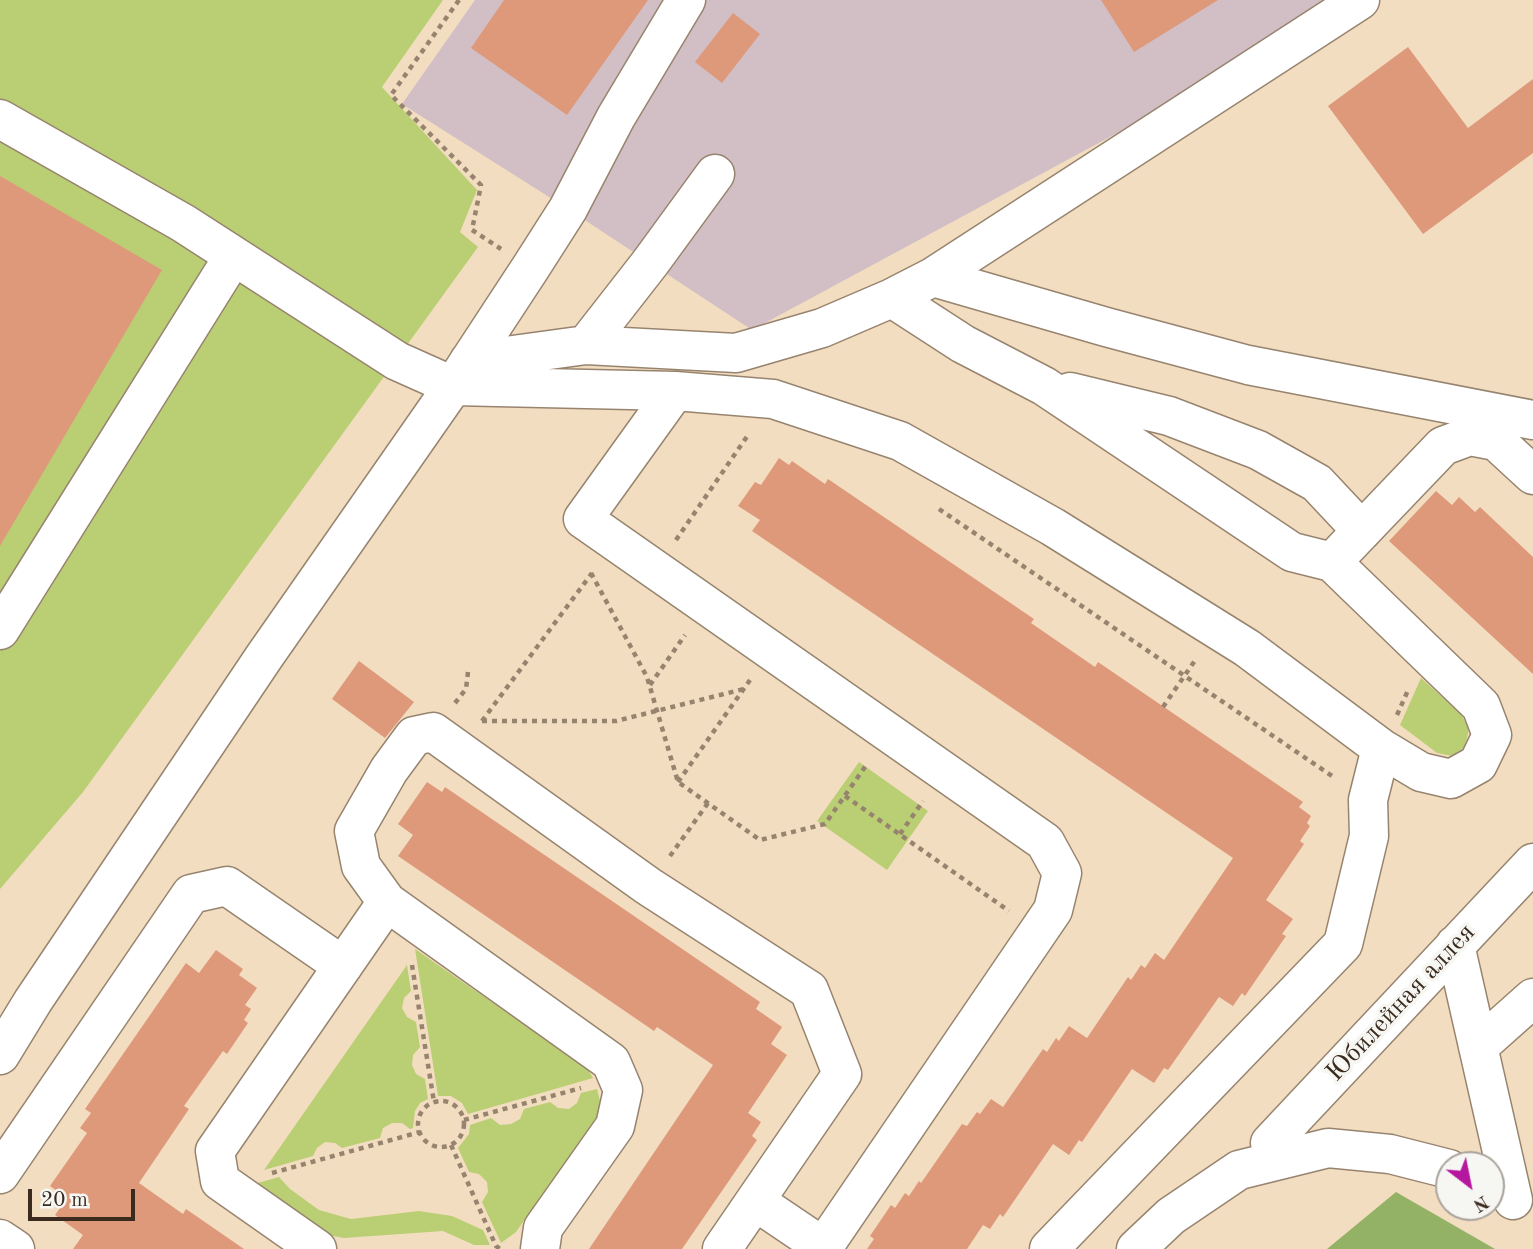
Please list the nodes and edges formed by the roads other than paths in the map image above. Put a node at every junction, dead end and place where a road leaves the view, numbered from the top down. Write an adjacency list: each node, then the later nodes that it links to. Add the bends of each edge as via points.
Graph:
1 (686, 0): 9 (street, via 568,209)
2 (1360, 0): 6 (street)
3 (0, 119): 5 (street, via 183,223)
4 (715, 174): 8 (street)
5 (233, 257): 9 (street, via 397,361); 16 (street)
6 (933, 276): 7 (street); 12 (street, via 1248,365)
7 (892, 298): 8 (street, via 822,328 736,353); 10 (street, via 963,344)
8 (586, 345): 9 (street)
9 (461, 374): 11 (street); 24 (street, via 264,657)
10 (1044, 386): 14 (street, via 1169,416 1258,450 1317,483); 15 (street, via 1292,552)
11 (675, 391): 17 (street, via 773,399 900,440 1053,527 1247,648); 31 (street, via 583,519 1045,842 1062,873 1053,911)
12 (1533, 419)
13 (1533, 475): 14 (street, via 1496,441 1470,436 1443,446)
14 (1362, 531): 15 (street)
15 (1332, 562): 17 (street, via 1481,706 1492,734 1478,764 1451,779 1421,772)
16 (0, 630)
17 (1381, 748): 36 (street, via 1368,800 1369,836 1343,944)
18 (1533, 863): 20 (street, Юбилейная аллея)
19 (395, 908): 21 (street); 28 (street, via 361,866 354,831 414,736 433,732 648,886 809,990 842,1074); 34 (street, via 611,1062 618,1077 623,1090 615,1126 543,1227)
20 (1455, 945): 23 (street); 25 (street, Юбилейная аллея)
21 (343, 966): 27 (street, via 227,886 191,894); 33 (street, via 215,1151 220,1181)
22 (1533, 998): 23 (street)
23 (1478, 1047): 29 (street)
24 (0, 1055)
25 (1270, 1143)
26 (1435, 1165): 37 (street, via 1390,1154 1328,1149 1238,1170 1171,1216)
27 (0, 1174)
28 (755, 1201): 31 (street); 35 (street)
29 (1512, 1201)
30 (0, 1239): 32 (street)
31 (824, 1248)
32 (16, 1249)
33 (317, 1249)
34 (540, 1249)
35 (722, 1249)
36 (1049, 1249)
37 (1136, 1249)

